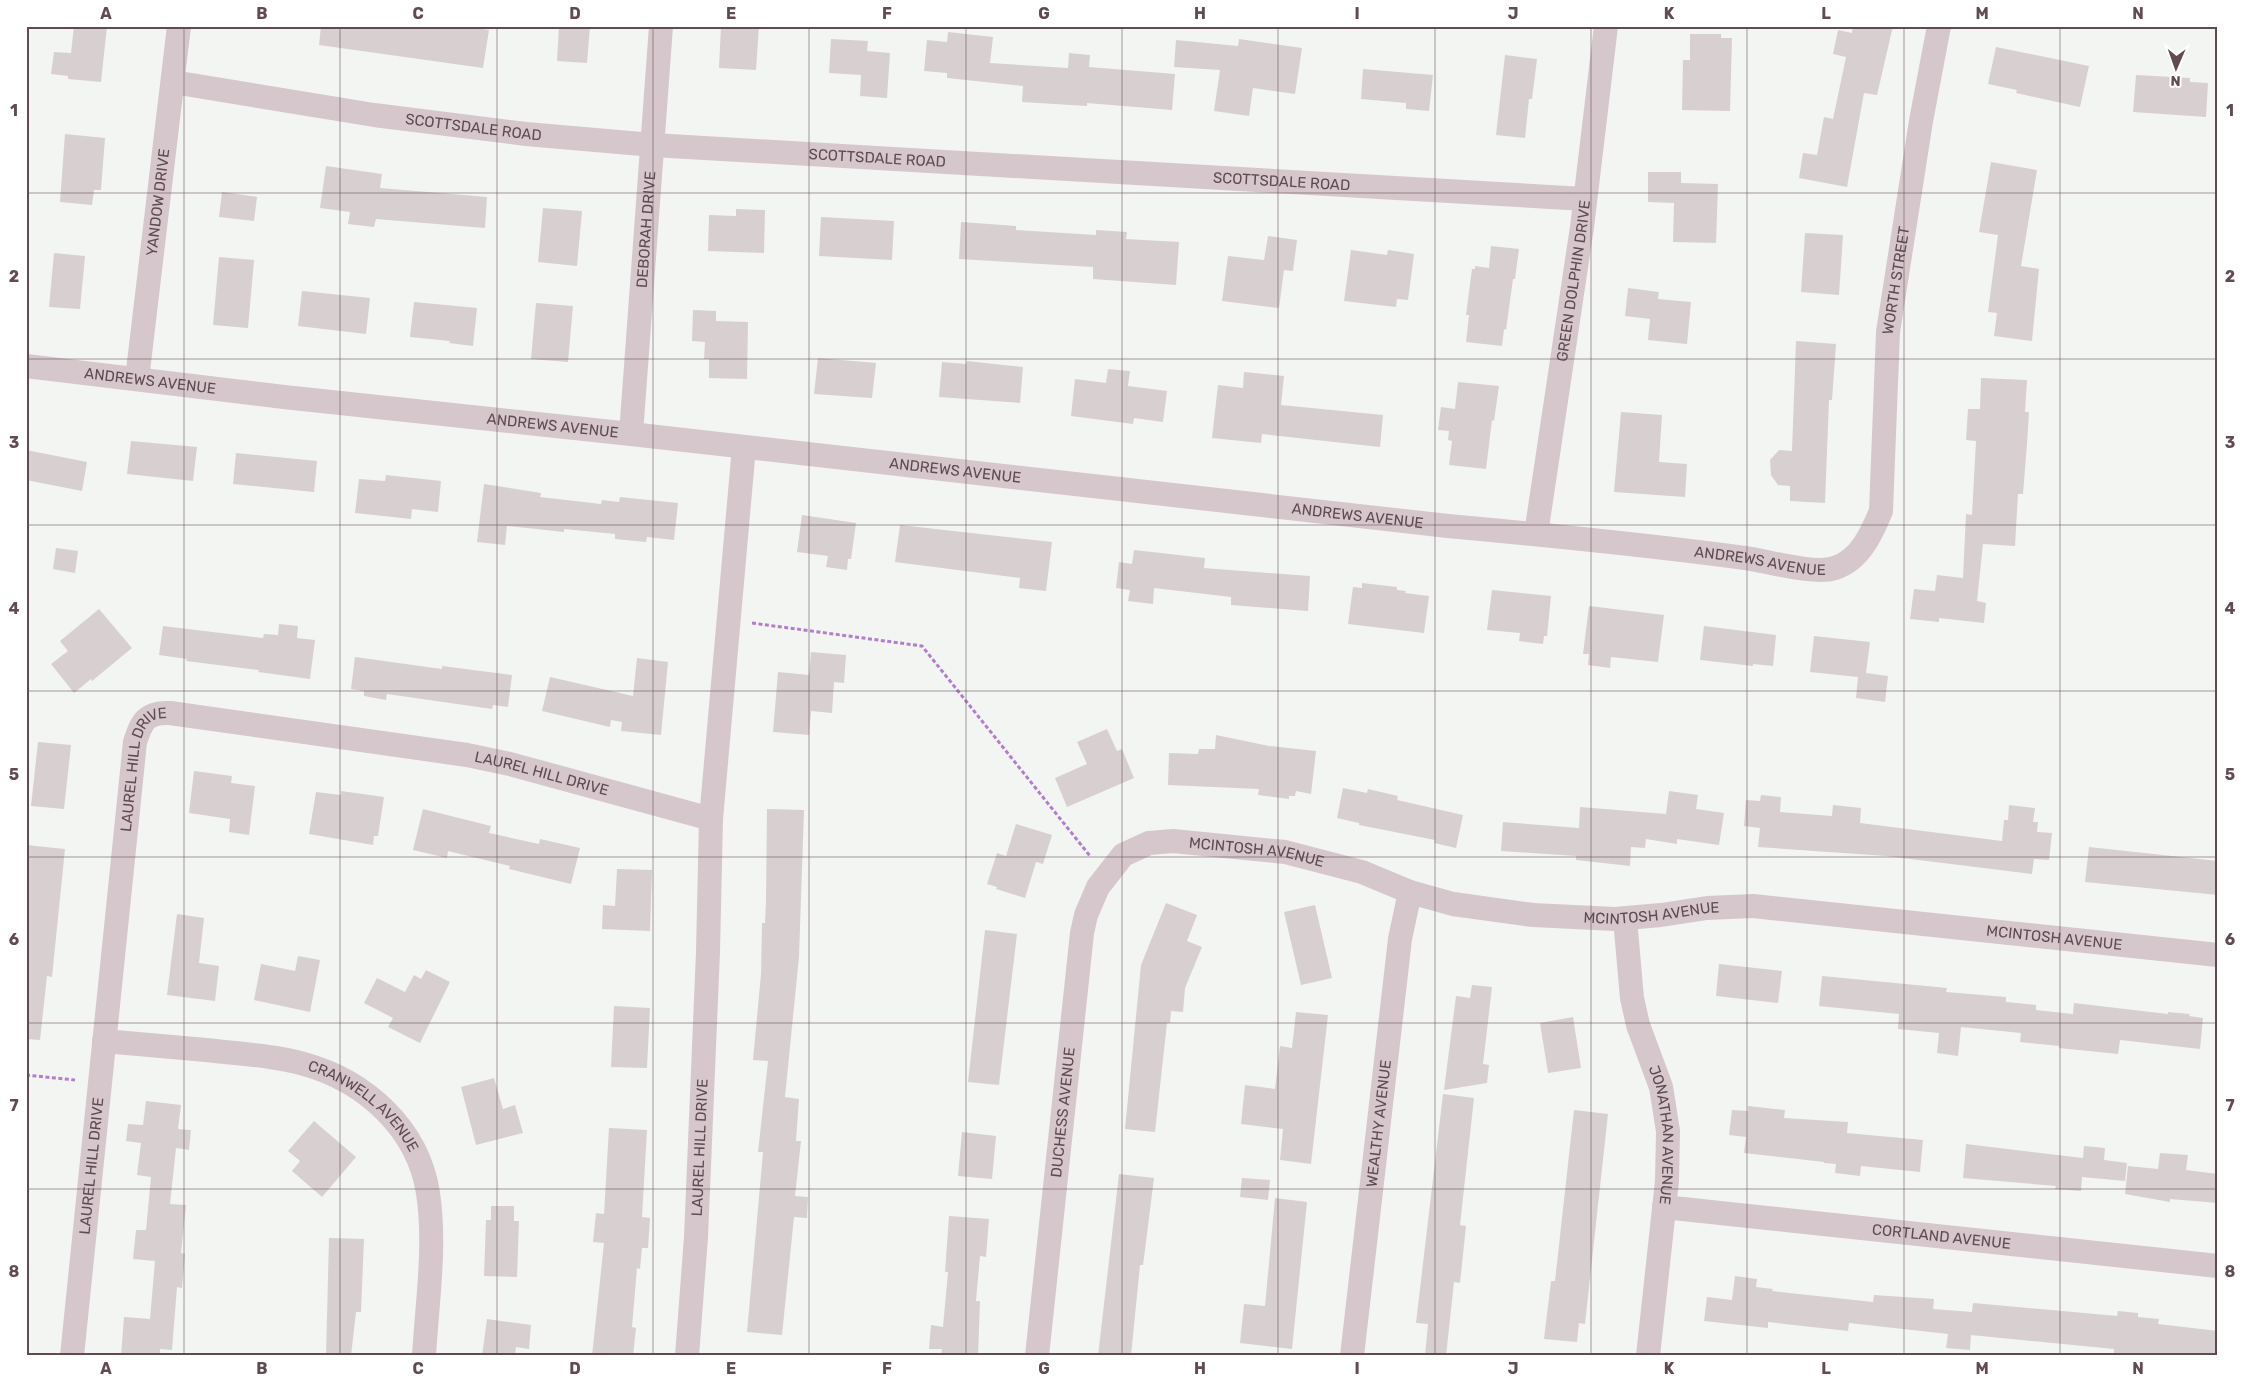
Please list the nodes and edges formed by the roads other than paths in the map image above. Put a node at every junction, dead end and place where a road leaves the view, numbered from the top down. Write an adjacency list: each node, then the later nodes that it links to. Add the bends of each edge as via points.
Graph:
1 (179, 26): 5 (street, YANDOW DRIVE)
2 (662, 26): 6 (street, DEBORAH DRIVE)
3 (1606, 26): 7 (street, GREEN DOLPHIN DRIVE)
4 (1939, 26): 13 (street, WORTH STREET, via 1888,332 1881,511)
5 (173, 82): 6 (street, SCOTTSDALE ROAD, via 374,115 526,134); 9 (street, YANDOW DRIVE)
6 (653, 145): 7 (street, SCOTTSDALE ROAD); 10 (street, DEBORAH DRIVE)
7 (1585, 199): 12 (street, GREEN DOLPHIN DRIVE)
8 (26, 366): 9 (street, ANDREWS AVENUE)
9 (137, 379): 10 (street, ANDREWS AVENUE)
10 (631, 434): 11 (street, ANDREWS AVENUE)
11 (744, 447): 12 (street, ANDREWS AVENUE); 14 (street, LAUREL HILL DRIVE)
12 (1536, 534): 13 (street, ANDREWS AVENUE, via 1748,558 1813,569 1835,568 1855,556)
13 (1870, 536)
14 (711, 819): 19 (street, LAUREL HILL DRIVE, via 467,755 156,712 139,728 135,742); 24 (street, LAUREL HILL DRIVE, via 696,1237)
15 (1106, 875): 16 (street, MCINTOSH AVENUE, via 1123,855 1149,844 1173,841 1253,848 1316,859 1362,872); 25 (street, DUCHESS AVENUE, via 1086,915 1080,948)
16 (1410, 892): 17 (street, MCINTOSH AVENUE, via 1453,904 1509,912 1564,918); 26 (street, WEALTHY AVENUE, via 1400,938)
17 (1625, 919): 18 (street, MCINTOSH AVENUE, via 1707,908 1753,906); 20 (street, JONATHAN AVENUE, via 1632,998 1665,1106 1668,1155)
18 (2218, 955)
19 (104, 1040): 22 (street, LAUREL HILL DRIVE); 23 (street, CRANWELL AVENUE, via 262,1056 304,1064 354,1085 385,1110 415,1153 428,1191 430,1250)
20 (1664, 1207): 21 (street, CORTLAND AVENUE); 27 (street, JONATHAN AVENUE)
21 (2218, 1266)
22 (72, 1356)
23 (424, 1356)
24 (686, 1356)
25 (1037, 1356)
26 (1352, 1356)
27 (1648, 1356)

